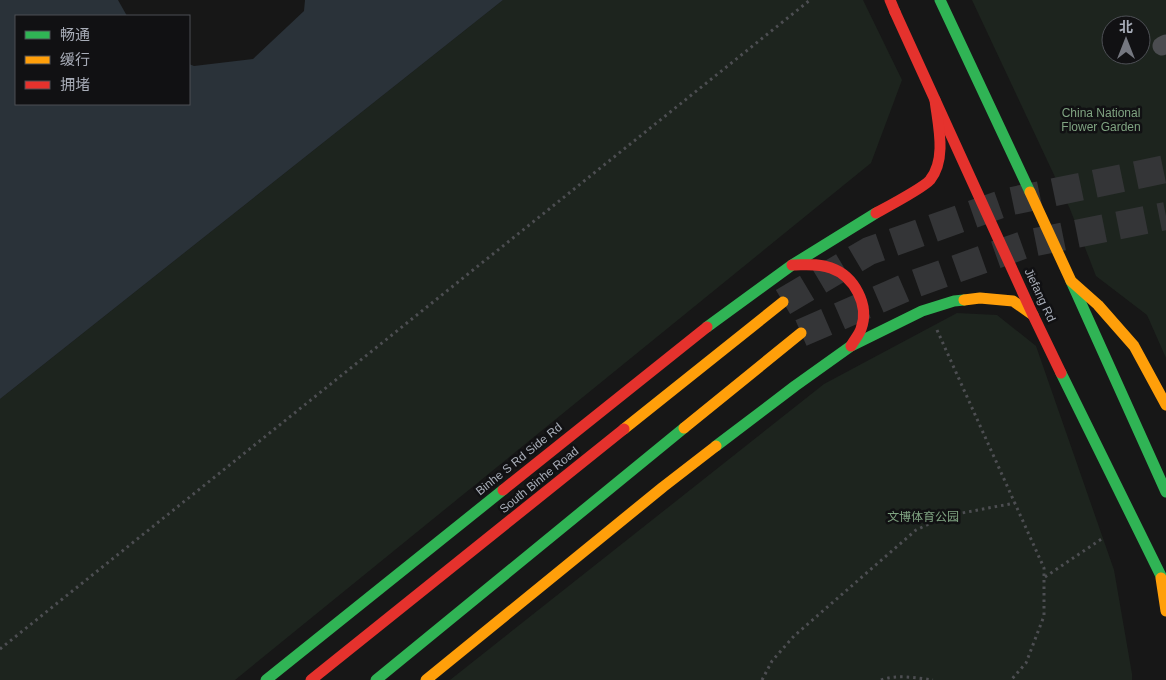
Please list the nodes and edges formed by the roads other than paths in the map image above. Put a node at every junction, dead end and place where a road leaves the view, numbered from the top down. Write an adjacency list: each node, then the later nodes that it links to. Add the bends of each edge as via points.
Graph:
1 (890, 0): 3 (main road, Jiefang Rd)
2 (940, 0): 5 (main road)
3 (935, 100): 4 (main road, Binhe S Rd Side Rd, via 940,139 938,165 929,182); 7 (main road, Jiefang Rd)
4 (792, 265): 9 (main road, via 820,265 844,273 856,286 863,302 862,327); 16 (main road, Binhe S Rd Side Rd, via 698,334)
5 (1071, 281): 10 (main road, via 1098,305 1134,346); 11 (main road)
6 (783, 302): 17 (main road, South Binhe Road)
7 (1033, 315): 9 (main road, via 1013,301 980,298 954,301 922,311); 14 (main road, Jiefang Rd)
8 (802, 333): 18 (main road)
9 (851, 346): 19 (main road, via 663,487)
10 (1166, 405)
11 (1158, 475): 12 (main road); 13 (main road)
12 (1166, 485)
13 (1166, 492)
14 (1164, 582): 15 (main road, Jiefang Rd)
15 (1166, 611)
16 (266, 680)
17 (311, 680)
18 (376, 680)
19 (426, 680)

